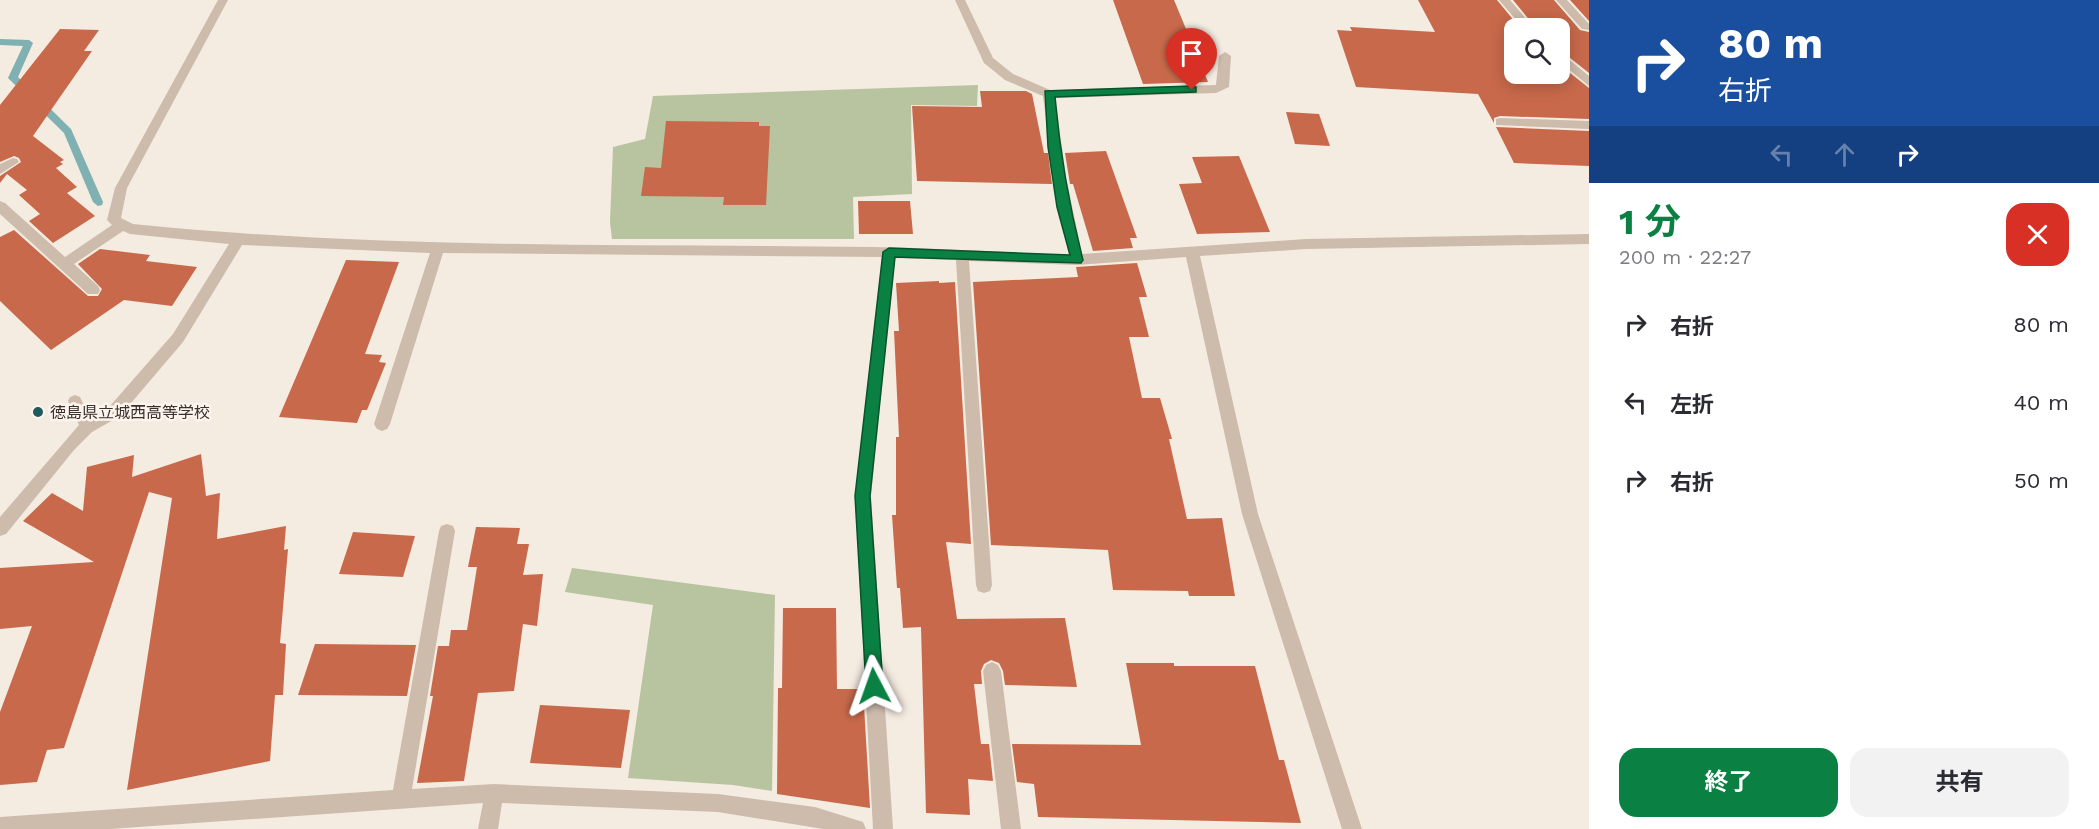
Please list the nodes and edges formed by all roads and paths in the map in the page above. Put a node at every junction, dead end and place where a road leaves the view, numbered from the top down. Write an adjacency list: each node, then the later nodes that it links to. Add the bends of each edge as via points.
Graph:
1 (224, 0): 16 (street, via 121,188 114,220)
2 (960, 0): 10 (street, via 988,60 1009,77)
3 (1504, 0): 5 (street)
4 (1561, 0): 6 (street)
5 (1520, 18)
6 (1586, 27)
7 (1225, 56): 10 (street, via 1223,87 1216,89)
8 (1570, 65): 9 (street)
9 (1589, 82)
10 (1049, 94): 23 (street, via 1063,207)
11 (1500, 122): 12 (street)
12 (1589, 125)
13 (13, 162): 14 (street)
14 (0, 170)
15 (0, 206): 24 (street)
16 (122, 225): 18 (street); 24 (street)
17 (1589, 239): 21 (street, via 1306,244)
18 (238, 240): 19 (street); 28 (street, via 178,338 115,411)
19 (438, 248): 20 (street); 27 (street)
20 (889, 252): 22 (street); 38 (street, via 863,496)
21 (1192, 252): 23 (street); 40 (street, via 1250,514)
22 (962, 256): 23 (street); 31 (street)
23 (1077, 260)
24 (64, 264): 25 (street)
25 (93, 290)
26 (75, 401): 28 (street)
27 (382, 424)
28 (87, 427): 29 (street)
29 (0, 529)
30 (447, 531): 34 (street)
31 (984, 585)
32 (992, 671): 39 (street)
33 (494, 793): 34 (street); 36 (street); 37 (street, via 718,803 815,817)
34 (401, 800): 35 (street)
35 (0, 827)
36 (488, 829)
37 (856, 829)
38 (883, 829)
39 (1011, 829)
40 (1352, 829)

